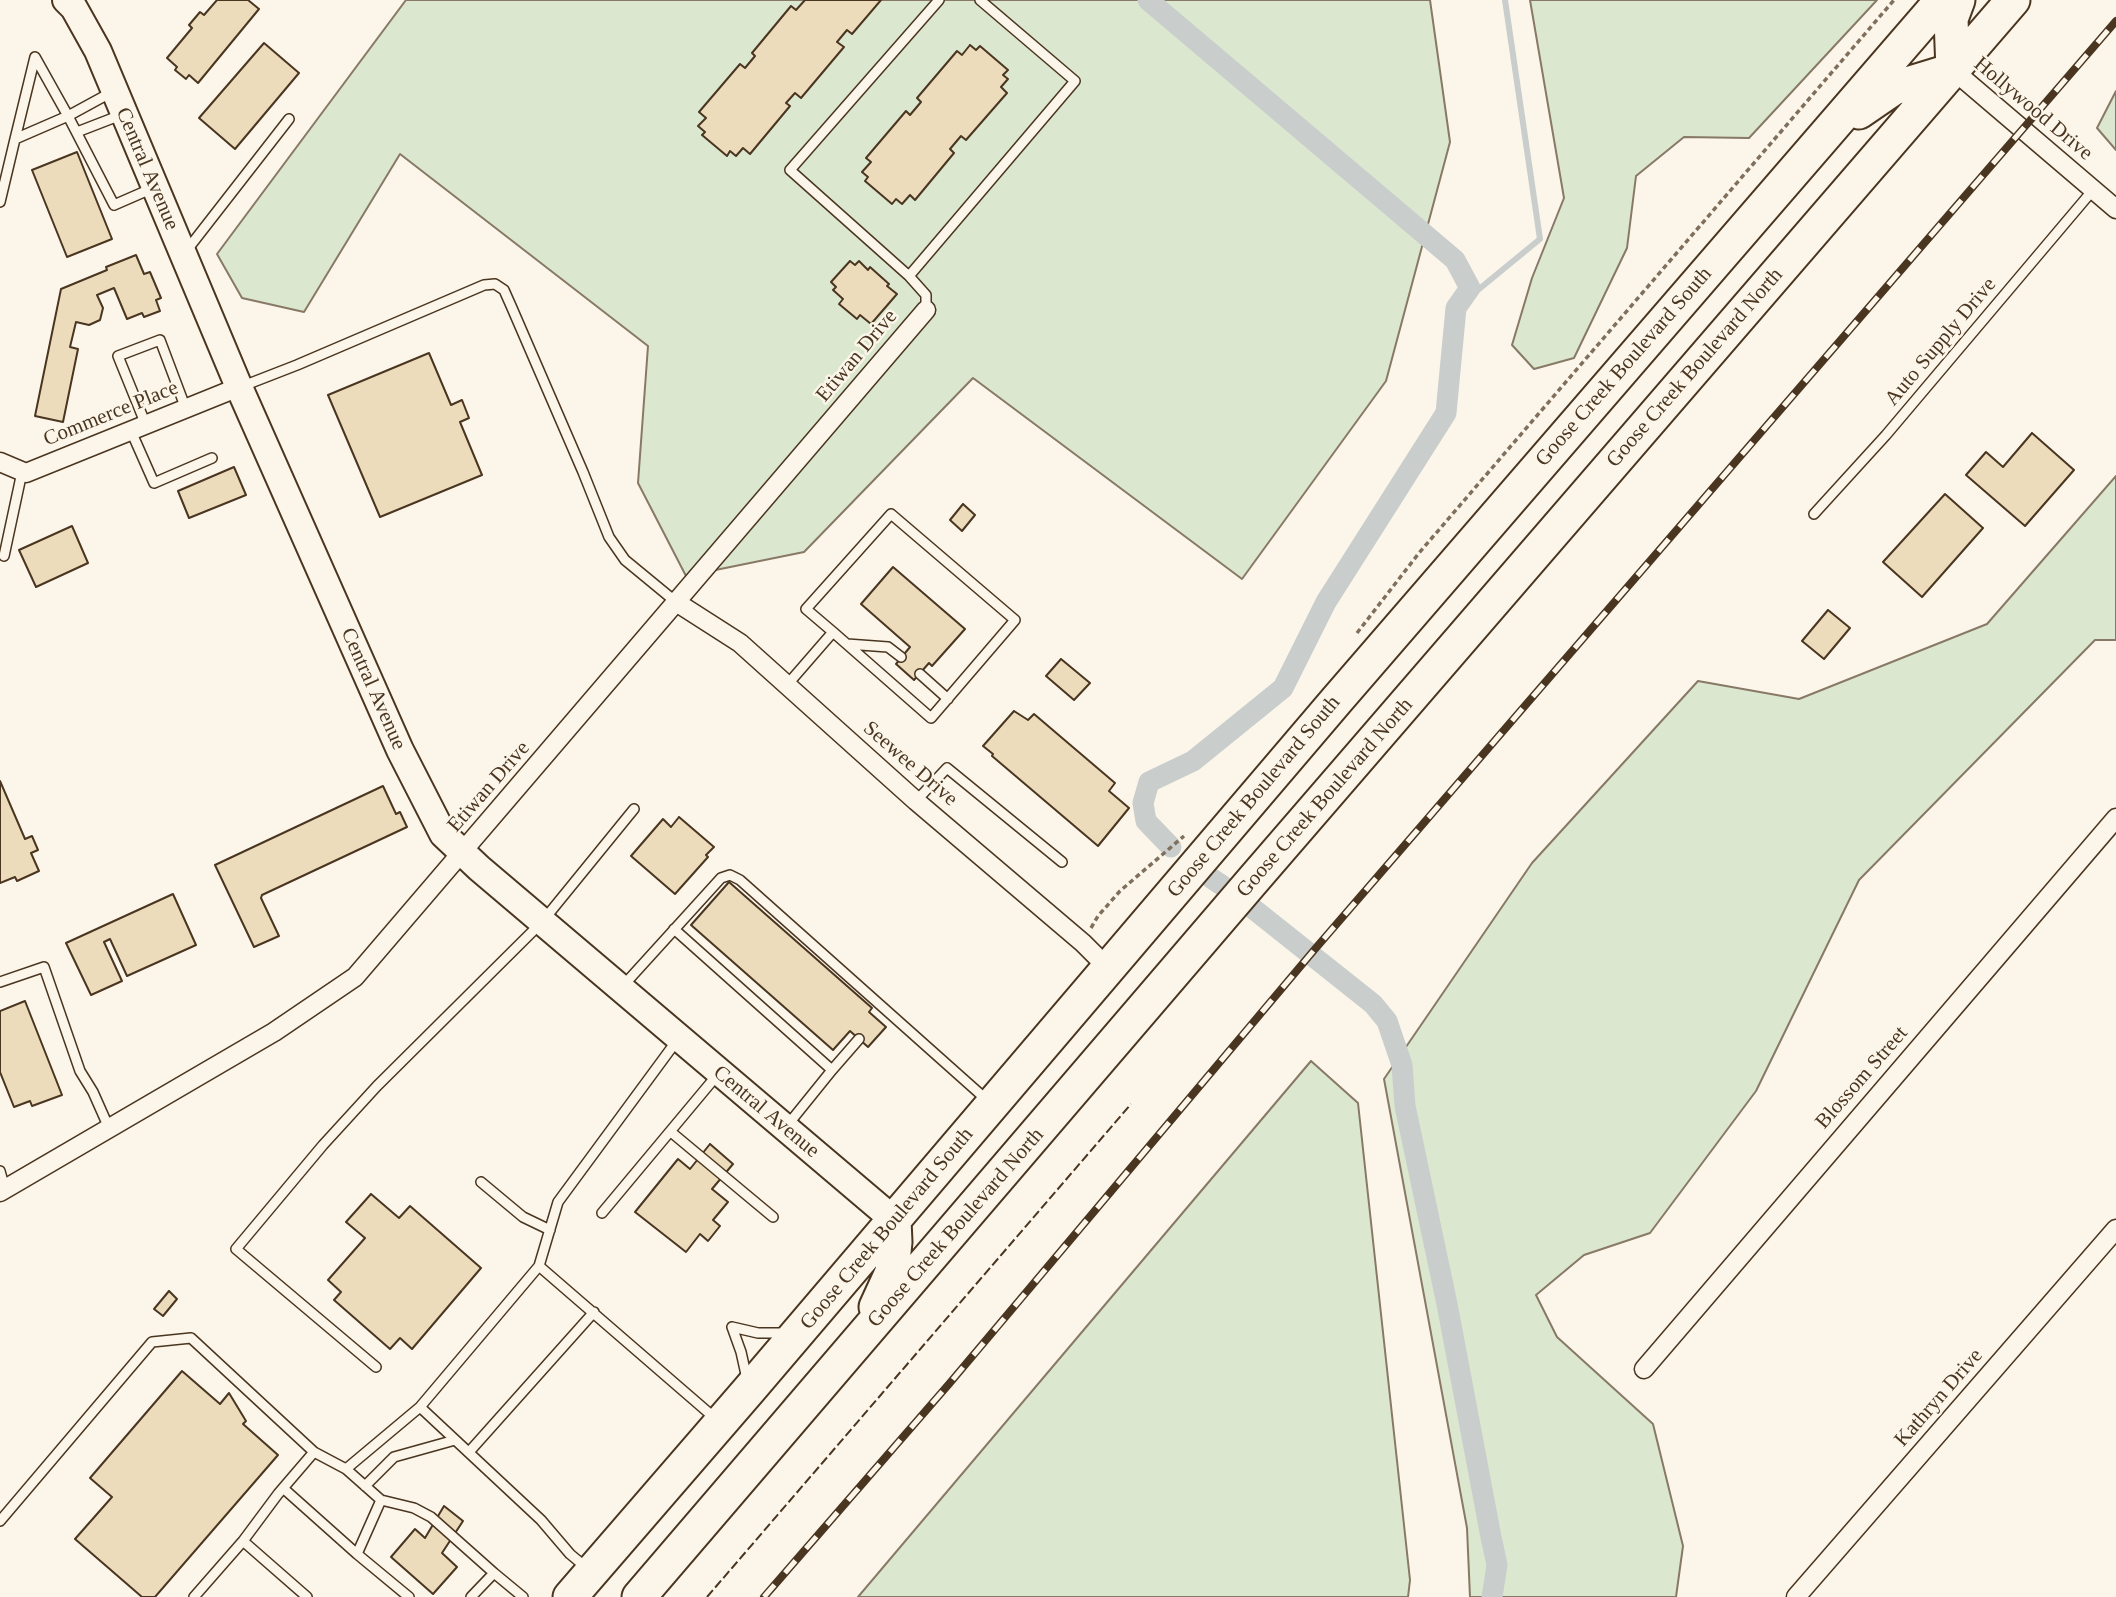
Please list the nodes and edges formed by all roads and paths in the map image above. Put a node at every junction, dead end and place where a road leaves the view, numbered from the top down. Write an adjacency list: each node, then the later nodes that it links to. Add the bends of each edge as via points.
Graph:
1 (66, 0): 9 (street, Central Avenue, via 98,51)
2 (939, 0): 20 (lane, via 790,170)
3 (980, 0): 20 (lane, via 1075,81)
4 (1894, 0): 32 (path, via 1419,553)
5 (1942, 0): 13 (highway, Goose Creek Boulevard South)
6 (1958, 0): 8 (highway, via 1951,19)
7 (2013, 0): 8 (highway, Goose Creek Boulevard North)
8 (1953, 70): 13 (highway, via 1894,88); 16 (street, Hollywood Drive); 61 (highway, Goose Creek Boulevard North)
9 (119, 102): 10 (lane); 12 (lane); 15 (street, Central Avenue)
10 (68, 116): 12 (lane); 14 (lane); 14 (lane, via 35,57)
11 (289, 119): 19 (lane)
12 (77, 132): 15 (lane, via 114,205)
13 (1822, 138): 47 (highway, Goose Creek Boulevard South)
14 (15, 139): 17 (lane)
15 (155, 187): 19 (street, Central Avenue)
16 (2093, 190): 18 (street, Hollywood Drive); 28 (lane, Auto Supply Drive)
17 (0, 202)
18 (2116, 209)
19 (183, 254): 22 (street, Central Avenue)
20 (909, 276): 21 (lane, via 926,295)
21 (926, 310): 30 (street, Etiwan Drive)
22 (239, 387): 23 (street, Commerce Place); 30 (lane, via 495,284 504,290 609,537 625,560); 42 (street, Central Avenue, via 400,750 443,834)
23 (187, 408): 24 (street, Commerce Place); 24 (lane, via 160,340 118,356)
24 (138, 428): 25 (lane, via 154,483); 27 (street, Commerce Place)
25 (212, 458)
26 (0, 462): 27 (street)
27 (22, 472): 29 (lane)
28 (1814, 514)
29 (4, 556)
30 (676, 602): 36 (street, Seewee Drive, via 740,643); 42 (street, Etiwan Drive)
31 (833, 632): 33 (lane); 36 (lane); 37 (lane, via 806,609 891,514 1015,620)
32 (1351, 641)
33 (847, 645): 34 (lane, via 888,647); 37 (lane, via 931,718)
34 (901, 657)
35 (920, 674): 37 (lane)
36 (787, 685): 38 (street, Seewee Drive)
37 (948, 699)
38 (916, 800): 43 (lane, via 947,768); 46 (street, Seewee Drive)
39 (635, 809): 44 (lane)
40 (2116, 818): 74 (street, Blossom Street)
41 (1193, 829): 46 (path, via 1120,891)
42 (462, 853): 44 (street, Central Avenue); 57 (street, Etiwan Drive, via 355,977 274,1032)
43 (1062, 862)
44 (542, 922): 49 (street, Central Avenue); 73 (lane, via 374,1089 236,1249)
45 (674, 929): 49 (lane); 50 (lane, via 721,878 730,875); 54 (lane)
46 (1083, 943): 47 (street, Seewee Drive)
47 (1108, 968): 56 (highway, Goose Creek Boulevard South)
48 (0, 982): 57 (lane, via 44,967 80,1071)
49 (620, 988): 52 (street, Central Avenue)
50 (885, 1009): 51 (lane); 56 (lane)
51 (877, 1018)
52 (679, 1038): 55 (street, Central Avenue); 68 (lane, via 558,1202)
53 (859, 1039): 54 (lane)
54 (832, 1070): 58 (lane)
55 (719, 1072): 58 (street, Central Avenue); 59 (lane)
56 (992, 1105): 66 (highway, Goose Creek Boulevard South)
57 (108, 1128): 63 (street, Etiwan Drive)
58 (785, 1128): 66 (street, Central Avenue)
59 (671, 1132): 64 (lane); 65 (lane)
60 (0, 1171): 63 (lane)
61 (1003, 1173): 66 (highway, via 943,1216); 71 (highway, Goose Creek Boulevard North)
62 (481, 1182): 68 (lane, via 523,1217)
63 (2, 1190)
64 (602, 1213)
65 (774, 1217)
66 (894, 1220): 71 (highway, via 892,1272); 72 (highway, Goose Creek Boulevard South)
67 (2116, 1229): 98 (street, Kathryn Drive)
68 (550, 1230): 69 (lane)
69 (539, 1266): 70 (lane); 76 (lane)
70 (594, 1312): 77 (lane); 80 (lane)
71 (869, 1329): 97 (highway, Goose Creek Boulevard North)
72 (799, 1332): 75 (highway, Goose Creek Boulevard South); 75 (lane, via 765,1334 732,1327)
73 (376, 1367)
74 (1644, 1369)
75 (749, 1390): 77 (highway, Goose Creek Boulevard South)
76 (420, 1406): 78 (lane); 81 (lane)
77 (720, 1424): 88 (highway, Goose Creek Boulevard South)
78 (455, 1440): 80 (lane); 82 (lane, via 394,1457)
79 (314, 1452): 81 (lane); 83 (lane); 85 (lane, via 191,1338 152,1342)
80 (469, 1452): 88 (lane)
81 (346, 1469): 82 (lane)
82 (365, 1486): 84 (lane)
83 (283, 1488): 86 (lane); 87 (lane)
84 (381, 1500): 87 (lane); 89 (lane, via 431,1517)
85 (0, 1521)
86 (243, 1541): 90 (lane); 92 (lane)
87 (357, 1554): 93 (lane)
88 (592, 1572): 96 (highway, Goose Creek Boulevard South)
89 (494, 1573): 94 (lane); 95 (lane)
90 (197, 1593): 91 (lane)
91 (210, 1597)
92 (307, 1597)
93 (409, 1597)
94 (471, 1597)
95 (523, 1597)
96 (570, 1597)
97 (639, 1597)
98 (1796, 1597)

